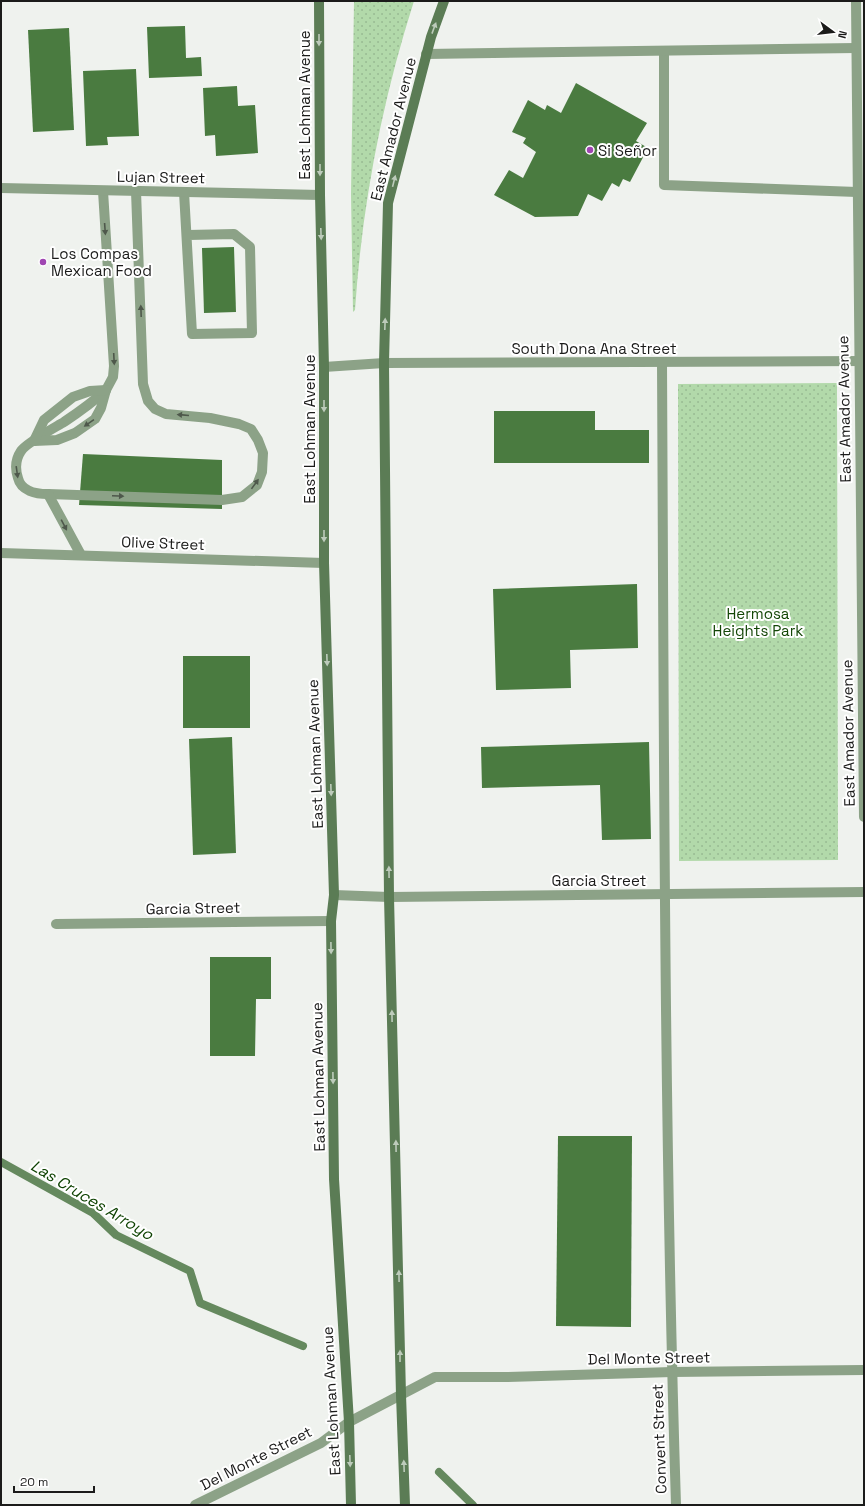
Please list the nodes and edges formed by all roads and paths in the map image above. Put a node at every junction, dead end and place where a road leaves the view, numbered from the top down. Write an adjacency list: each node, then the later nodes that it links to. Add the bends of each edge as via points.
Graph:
1 (319, 1): 12 (main road, East Lohman Avenue, one-way to 12)
2 (444, 1): 6 (main road, East Amador Avenue, one-way to 2)
3 (856, 1): 4 (street, East Amador Avenue)
4 (856, 48): 5 (street); 11 (street, East Amador Avenue)
5 (664, 51): 6 (street); 11 (street, via 664,185)
6 (426, 54): 16 (main road, East Amador Avenue, one-way to 6, via 388,203)
7 (1, 188): 8 (street, Lujan Street)
8 (103, 190): 9 (street, Lujan Street); 18 (street, one-way to 18, via 114,366 113,377)
9 (136, 191): 10 (street, Lujan Street); 20 (street, one-way to 9, via 222,500 242,497 257,485 262,472 263,453 251,430 239,424 210,418 166,414 155,409 148,401 143,384)
10 (184, 192): 12 (street, Lujan Street); 13 (street)
11 (857, 192): 14 (street, East Amador Avenue)
12 (320, 195): 17 (main road, East Lohman Avenue, one-way to 17)
13 (188, 235): 13 (street, via 192,334 252,333 250,247 234,234)
14 (861, 361): 15 (street, South Dona Ana Street); 24 (street, East Amador Avenue)
15 (662, 362): 16 (street, South Dona Ana Street); 27 (street, Convent Street)
16 (384, 363): 17 (street, South Dona Ana Street); 28 (main road, one-way to 16)
17 (324, 367): 23 (main road, East Lohman Avenue, one-way to 23)
18 (106, 390): 19 (street, via 76,414); 19 (street, via 90,391 73,397 44,420); 19 (street, one-way to 19, via 95,419 75,433 57,440)
19 (34, 441): 20 (street, one-way to 20, via 21,450 17,459 19,482 26,490)
20 (48, 494): 22 (street, one-way to 22)
21 (1, 553): 22 (street, Olive Street)
22 (81, 555): 23 (street, Olive Street)
23 (324, 562): 26 (main road, East Lohman Avenue, one-way to 26)
24 (864, 817)
25 (864, 892): 27 (street, Garcia Street)
26 (334, 895): 28 (street, Garcia Street); 29 (main road, East Lohman Avenue)
27 (664, 895): 28 (street, Garcia Street); 32 (street, Convent Street)
28 (389, 897): 33 (main road, one-way to 28)
29 (331, 921): 30 (street, Garcia Street); 34 (main road, East Lohman Avenue, one-way to 34, via 334,1178)
30 (56, 924)
31 (864, 1370): 32 (street, Del Monte Street)
32 (672, 1372): 33 (street, Del Monte Street, via 435,1377); 38 (street, Convent Street)
33 (401, 1394): 34 (street, Del Monte Street); 37 (main road, one-way to 33)
34 (349, 1422): 35 (street, Del Monte Street, via 321,1443); 36 (main road, East Lohman Avenue, one-way to 36)
35 (195, 1505)
36 (351, 1505)
37 (405, 1505)
38 (676, 1505)

